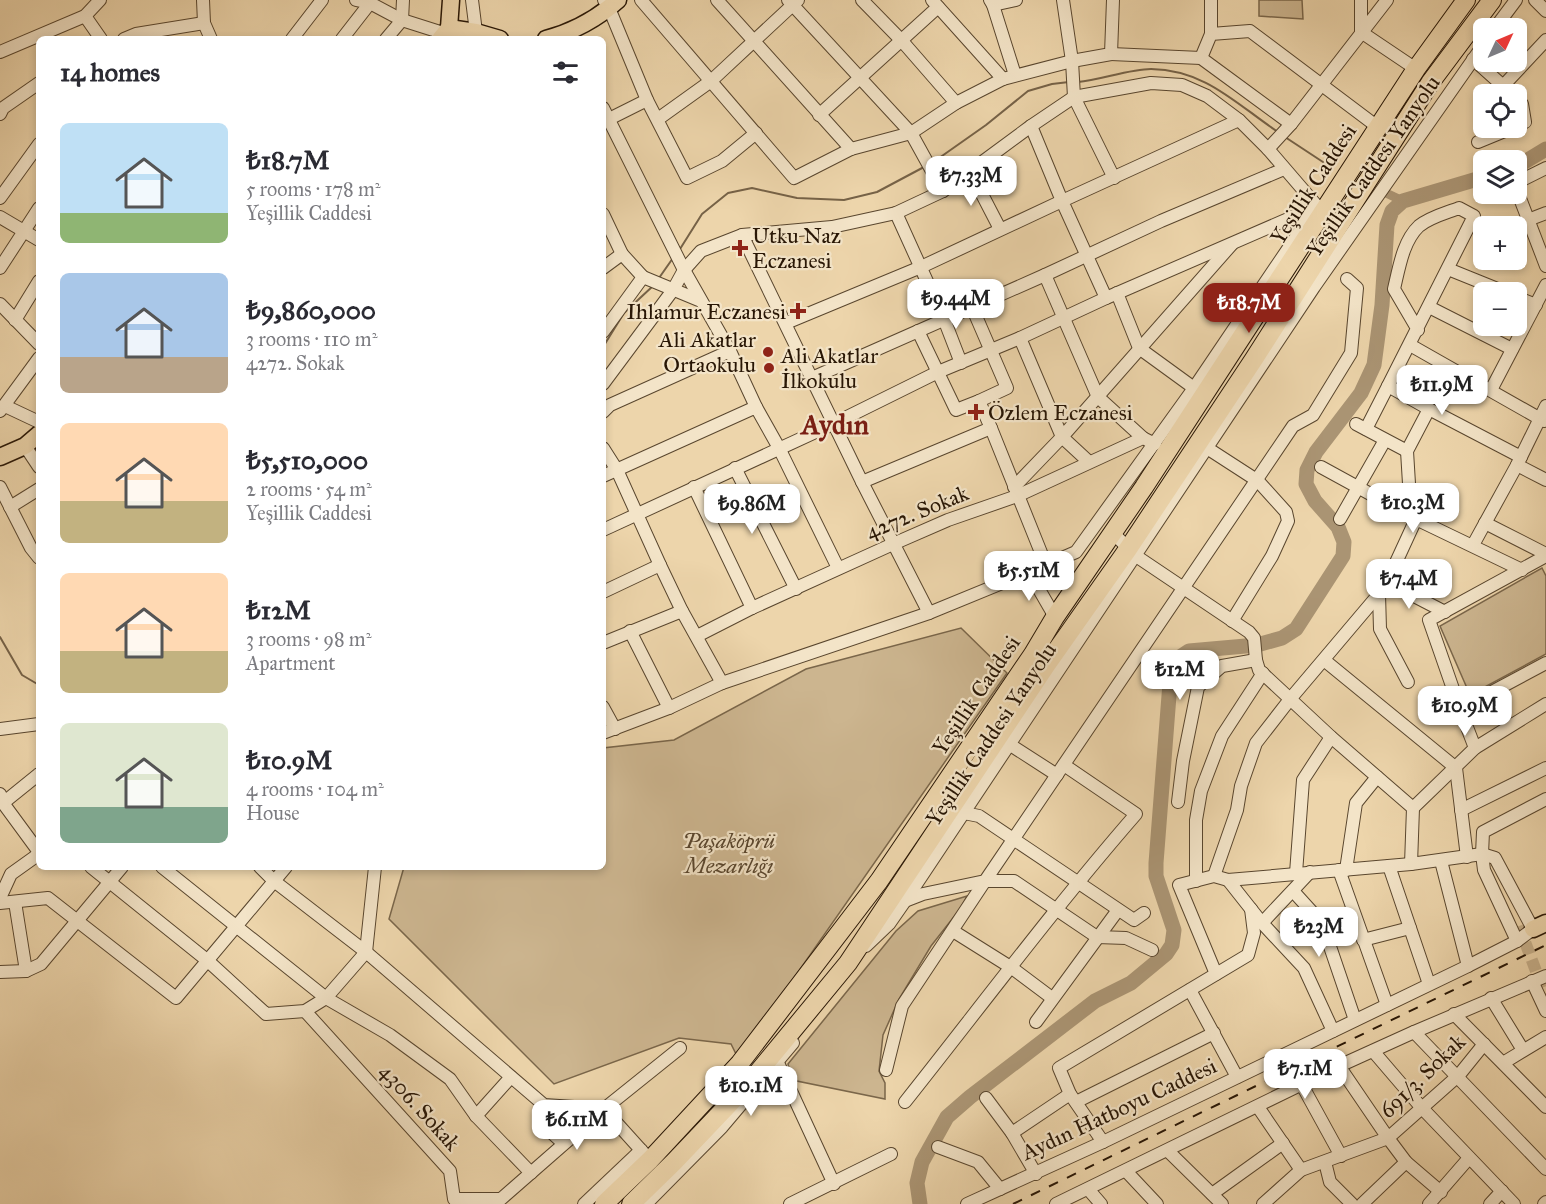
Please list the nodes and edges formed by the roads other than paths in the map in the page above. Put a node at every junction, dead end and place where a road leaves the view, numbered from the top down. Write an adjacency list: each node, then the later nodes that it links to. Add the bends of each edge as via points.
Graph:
1 (100, 0): 27 (street)
2 (203, 0): 30 (street)
3 (322, 0): 38 (street)
4 (356, 0): 21 (street)
5 (403, 0): 29 (street)
6 (451, 0): 33 (main road)
7 (472, 0): 33 (street)
8 (641, 0): 56 (street)
9 (717, 0): 46 (street)
10 (862, 0): 45 (street)
11 (1016, 0): 23 (street)
12 (1063, 0): 51 (street)
13 (1113, 0): 48 (street)
14 (1211, 0): 34 (street)
15 (1361, 0): 31 (street)
16 (1387, 0): 31 (street)
17 (1466, 0): 52 (highway, Yeşillik Caddesi)
18 (1492, 0): 193 (highway, Yeşillik Caddesi, via 1430,83)
19 (1516, 0): 28 (street)
20 (1535, 0): 26 (street)
21 (370, 1): 29 (street); 39 (street)
22 (793, 2): 46 (street); 54 (street)
23 (991, 2): 55 (street)
24 (610, 3): 42 (main road); 62 (street)
25 (935, 4): 45 (street); 55 (street)
26 (1546, 11)
27 (85, 16): 32 (street); 35 (street)
28 (1502, 18)
29 (402, 20): 33 (street); 40 (street)
30 (204, 23): 36 (street); 37 (street)
31 (1361, 32): 52 (street); 57 (street)
32 (55, 34)
33 (456, 34): 41 (main road)
34 (1211, 34): 49 (street); 57 (street, via 1250,31)
35 (99, 36)
36 (131, 36)
37 (210, 36)
38 (294, 36)
39 (344, 36)
40 (389, 36)
41 (474, 36)
42 (568, 36)
43 (36, 40): 47 (street)
44 (1546, 40): 59 (street)
45 (902, 41): 54 (street); 63 (street)
46 (754, 42): 56 (street); 65 (street)
47 (0, 52)
48 (1111, 54): 49 (street); 51 (street)
49 (1201, 58): 70 (street)
50 (1473, 59): 163 (street, Yeşillik Caddesi Yanyolu)
51 (1072, 61): 55 (street); 61 (street)
52 (1416, 69): 72 (highway, Yeşillik Caddesi)
53 (1487, 72): 58 (street)
54 (860, 77): 65 (street); 74 (street)
55 (1009, 77): 63 (street)
56 (711, 81): 68 (street); 73 (street)
57 (1322, 83): 70 (street); 72 (street)
58 (1500, 84)
59 (1512, 84)
60 (36, 85): 64 (street)
61 (1074, 97): 69 (street, via 1151,83 1182,86 1208,96); 71 (street); 83 (street)
62 (647, 100): 66 (street); 68 (street)
63 (956, 103): 74 (street)
64 (0, 114)
65 (819, 115): 78 (street)
66 (606, 117)
67 (606, 119): 108 (street)
68 (658, 119): 73 (street, via 687,178 722,161)
69 (1239, 120): 79 (street); 83 (street)
70 (1291, 124): 79 (street)
71 (1030, 126): 82 (street); 87 (street)
72 (1379, 128): 89 (highway, Yeşillik Caddesi)
73 (756, 133): 78 (street, via 794,178)
74 (911, 133): 78 (street); 85 (street)
75 (1488, 138): 76 (street)
76 (1478, 142)
77 (36, 148): 86 (street)
78 (851, 148)
79 (1268, 149): 81 (street)
80 (1546, 168): 84 (street)
81 (1284, 169): 89 (street); 102 (street)
82 (970, 171): 85 (street); 96 (street)
83 (1114, 178): 87 (street)
84 (1527, 178)
85 (943, 191): 91 (street)
86 (0, 198)
87 (1062, 201): 96 (street); 102 (street)
88 (1522, 204): 94 (street)
89 (1321, 208): 100 (street); 143 (street); 188 (highway, Yeşillik Caddesi)
90 (36, 213): 97 (street)
91 (896, 213): 98 (street, via 832,227); 105 (street)
92 (1546, 213): 94 (street)
93 (0, 217): 97 (street)
94 (1528, 220): 104 (street)
95 (606, 225): 101 (street)
96 (1000, 229): 105 (street)
97 (25, 232): 99 (street); 106 (street)
98 (742, 235): 108 (street, via 701,251); 126 (street)
99 (36, 238)
100 (1235, 241): 116 (street); 133 (street)
101 (622, 254): 103 (street); 110 (street)
102 (1086, 254): 109 (street); 116 (street)
103 (606, 266)
104 (1546, 266)
105 (921, 267): 124 (street); 126 (street)
106 (0, 268)
107 (1448, 269): 112 (street); 122 (street); 128 (street, via 1474,216 1459,208 1418,227 1404,249 1394,289)
108 (684, 270): 115 (street); 117 (street)
109 (1046, 275): 121 (street); 123 (street)
110 (643, 278): 115 (street); 127 (street)
111 (1347, 279): 175 (street, via 1357,288 1351,353 1313,415 1293,426)
112 (1480, 282)
113 (36, 285): 125 (street)
114 (1546, 285): 120 (street)
115 (673, 290): 117 (street); 141 (street)
116 (1111, 295): 123 (street); 133 (street)
117 (701, 301): 136 (street)
118 (1527, 301): 120 (street)
119 (0, 304): 125 (street)
120 (1536, 305): 134 (street)
121 (972, 307): 124 (street); 135 (street)
122 (1429, 308): 128 (street); 134 (street)
123 (1064, 318): 130 (street); 145 (street)
124 (944, 319): 129 (street); 138 (street)
125 (15, 320): 131 (street)
126 (786, 322): 140 (street)
127 (606, 328)
128 (1418, 330): 132 (street)
129 (918, 332): 139 (street); 140 (street)
130 (1020, 338): 135 (street); 157 (street)
131 (36, 341)
132 (1410, 345): 142 (street); 144 (street)
133 (1139, 348): 143 (street); 145 (street)
134 (1512, 349): 144 (street)
135 (992, 350): 138 (street); 146 (street, via 1007,388)
136 (730, 351): 148 (street); 150 (street)
137 (36, 362): 149 (street)
138 (961, 363): 139 (street)
139 (938, 372): 146 (street, via 956,410); 154 (street)
140 (812, 378): 154 (street)
141 (606, 380)
142 (1388, 386): 151 (street); 159 (street, via 1361,427)
143 (1194, 388): 160 (street)
144 (1491, 390): 153 (street)
145 (1098, 397): 157 (street); 158 (street)
146 (979, 401): 155 (street)
147 (1546, 406): 153 (street)
148 (756, 407): 162 (street); 172 (street)
149 (2, 409): 152 (street)
150 (606, 409)
151 (1429, 409): 164 (street); 167 (street)
152 (36, 421)
153 (1543, 421): 167 (street)
154 (835, 423): 162 (street); 176 (street)
155 (991, 428): 176 (street); 181 (street)
156 (36, 437): 161 (main road)
157 (1062, 437): 169 (street); 181 (street)
158 (1143, 438): 160 (street); 169 (street, 4272. Sokak)
159 (1385, 440): 164 (street); 177 (street)
160 (1155, 444): 192 (street)
161 (26, 446): 166 (main road); 168 (street)
162 (779, 448): 171 (street); 198 (street)
163 (1207, 448): 175 (street); 193 (street, Yeşillik Caddesi Yanyolu)
164 (1407, 451): 185 (street, via 1410,500)
165 (606, 453): 172 (street)
166 (0, 457)
167 (1519, 461): 174 (street); 186 (street)
168 (36, 462)
169 (1089, 462): 181 (street, 4272. Sokak)
170 (1321, 467): 177 (street)
171 (735, 468): 179 (street); 204 (street)
172 (617, 470): 173 (street); 183 (street)
173 (606, 475)
174 (1546, 480)
175 (1258, 481): 203 (street); 212 (street, via 1286,512 1288,521 1272,556)
176 (862, 482): 189 (street)
177 (1358, 486): 184 (street); 185 (street)
178 (0, 487): 182 (street)
179 (694, 488): 183 (street); 207 (street)
180 (36, 491): 182 (street)
181 (1015, 492): 189 (street, 4272. Sokak); 196 (street)
182 (10, 507): 191 (street)
183 (638, 514): 187 (street); 197 (street)
184 (1340, 519)
185 (1416, 519): 190 (street); 202 (street)
186 (1485, 524): 190 (street); 194 (street)
187 (606, 529)
188 (1113, 533): 193 (street); 195 (highway, Yeşillik Caddesi)
189 (893, 544): 198 (street, 4272. Sokak); 210 (street)
190 (1473, 546): 199 (street)
191 (36, 550)
192 (1076, 552): 195 (street); 196 (street)
193 (1132, 552): 201 (highway, Yeşillik Caddesi); 203 (street)
194 (1546, 555): 199 (street)
195 (1093, 562): 201 (street); 211 (highway, Yeşillik Caddesi)
196 (1046, 565): 200 (street)
197 (660, 566): 205 (street); 208 (street)
198 (838, 568): 204 (street, 4272. Sokak)
199 (1522, 570): 209 (street)
200 (1029, 572): 210 (street); 211 (street)
201 (1114, 579): 230 (street, Yeşillik Caddesi Yanyolu); 290 (highway, Yeşillik Caddesi, via 1040,674)
202 (1387, 582): 206 (street); 209 (street)
203 (1185, 588): 212 (street); 234 (street)
204 (796, 589): 207 (street, 4272. Sokak)
205 (606, 591)
206 (1379, 594): 217 (street); 220 (street, via 1380,628)
207 (752, 608): 214 (street, 4272. Sokak)
208 (682, 611): 213 (street); 214 (street)
209 (1445, 612): 225 (street, via 1429,620)
210 (929, 613): 221 (street)
211 (1055, 617): 343 (highway, Yeşillik Caddesi, via 879,881 740,1063)
212 (1232, 621): 216 (street, via 1254,638)
213 (630, 631): 215 (street); 224 (street)
214 (697, 636): 221 (street)
215 (606, 643)
216 (1256, 658): 219 (street); 239 (street, via 1222,666 1198,687)
217 (1324, 660): 222 (street); 232 (street)
218 (1546, 663): 225 (street)
219 (1263, 673): 222 (street); 266 (street, via 1222,736 1201,791 1196,820)
220 (1408, 682)
221 (723, 683): 224 (street)
222 (1291, 698): 229 (street); 261 (street, via 1256,742)
223 (1546, 704): 231 (street)
224 (669, 708): 228 (street)
225 (1460, 709): 231 (street)
226 (36, 724): 227 (street)
227 (0, 729)
228 (609, 731)
229 (1331, 737): 236 (street); 260 (street, via 1303,780)
230 (1008, 744): 234 (street); 242 (street, Yeşillik Caddesi Yanyolu)
231 (1475, 748): 232 (street)
232 (1456, 768): 240 (street); 241 (street)
233 (1546, 768): 241 (street)
234 (1060, 770): 245 (street); 265 (street, via 1136,814)
235 (36, 776): 237 (street)
236 (1377, 777): 240 (street); 258 (street, via 1356,803)
237 (2, 798): 244 (street)
238 (1546, 799): 246 (street, via 1483,831)
239 (1178, 802)
240 (1413, 808): 250 (street)
241 (1461, 810): 248 (street)
242 (964, 813): 243 (street, Yeşillik Caddesi Yanyolu); 245 (street, via 979,816)
243 (956, 824): 269 (street); 271 (street, Yeşillik Caddesi Yanyolu)
244 (34, 837)
245 (1013, 838): 264 (street); 265 (street)
246 (1482, 854): 248 (street); 280 (street, via 1495,858); 286 (street, via 1484,870)
247 (36, 855): 270 (street, via 11,874)
248 (1467, 856): 249 (street)
249 (1442, 861): 250 (street); 291 (street)
250 (1411, 864): 251 (street)
251 (1389, 866): 258 (street); 282 (street)
252 (94, 870): 267 (street)
253 (119, 870): 267 (street)
254 (166, 870): 281 (street)
255 (263, 870): 263 (street)
256 (283, 870): 263 (street)
257 (375, 870): 288 (street)
258 (1343, 870): 259 (street); 285 (street)
259 (1310, 872): 260 (street); 268 (street)
260 (1296, 873): 262 (street)
261 (1214, 876): 262 (street); 266 (street)
262 (1228, 880): 275 (street)
263 (274, 881): 281 (street); 288 (street)
264 (985, 881): 269 (street); 274 (street, via 1014,881); 283 (street)
265 (1077, 881): 274 (street); 276 (street)
266 (1196, 881): 295 (street, via 1179,885)
267 (108, 883): 278 (street); 289 (street)
268 (1293, 891): 279 (street); 308 (street, via 1323,923)
269 (922, 894): 271 (street)
270 (0, 898)
271 (905, 901): 290 (street, Yeşillik Caddesi Yanyolu, via 889,924)
272 (15, 902): 273 (street); 278 (street, via 48,897); 293 (street)
273 (0, 903)
274 (1054, 909): 284 (street); 292 (street)
275 (1251, 909): 279 (street); 295 (street, via 1254,933 1248,955)
276 (1118, 910): 277 (street, via 1134,920); 284 (street)
277 (1144, 913)
278 (78, 921): 289 (street, via 176,998); 293 (street, via 41,964)
279 (1262, 923): 310 (street, via 1304,968)
280 (1533, 926): 286 (street, Aydın Hatboyu Caddesi)
281 (237, 927): 289 (street); 300 (street)
282 (1410, 928): 285 (street); 298 (street)
283 (953, 931): 292 (street); 321 (street, via 902,1006)
284 (1097, 937): 287 (street, via 1126,938); 301 (street)
285 (1364, 940): 304 (street)
286 (1517, 941): 291 (street, Aydın Hatboyu Caddesi)
287 (1152, 950)
288 (366, 952): 300 (street); 322 (street)
289 (208, 961): 305 (street, via 266,1014)
290 (848, 963): 303 (highway, Yeşillik Caddesi)
291 (1468, 966): 298 (street, Aydın Hatboyu Caddesi)
292 (1011, 968): 301 (street); 328 (street)
293 (26, 970): 294 (street)
294 (0, 972)
295 (1216, 974): 299 (street)
296 (1546, 976): 297 (street)
297 (1532, 981): 302 (street); 306 (street)
298 (1429, 984): 304 (street, Aydın Hatboyu Caddesi)
299 (1190, 990): 312 (street); 327 (street, via 1059,1068)
300 (326, 998): 305 (street); 334 (street, via 390,1035 450,1079)
301 (1052, 998): 309 (street)
302 (1491, 998): 307 (street); 316 (street)
303 (819, 999): 318 (street); 361 (highway, Yeşillik Caddesi, via 750,1082)
304 (1387, 1005): 308 (street, Aydın Hatboyu Caddesi)
305 (305, 1011): 351 (street, 4306. Sokak, via 450,1171 454,1199 501,1199)
306 (1546, 1011)
307 (1454, 1014): 311 (street); 314 (street)
308 (1355, 1020): 310 (street, Aydın Hatboyu Caddesi)
309 (1036, 1022)
310 (1333, 1031): 323 (street, Aydın Hatboyu Caddesi)
311 (1414, 1032): 317 (street); 324 (street)
312 (1214, 1033): 323 (street); 327 (street)
313 (1546, 1037): 316 (street)
314 (1484, 1044): 319 (street); 324 (street, 691/3. Sokak)
315 (680, 1048): 333 (street)
316 (1523, 1050): 319 (street)
317 (1373, 1051): 320 (street); 331 (street)
318 (778, 1063): 353 (street); 362 (street)
319 (1503, 1063): 332 (street)
320 (1339, 1066): 325 (street); 336 (street)
321 (886, 1070)
322 (511, 1077): 329 (street); 334 (street)
323 (1237, 1077): 337 (street, Aydın Hatboyu Caddesi)
324 (1457, 1077): 331 (street, 691/3. Sokak); 348 (street)
325 (1302, 1084): 330 (street); 344 (street)
326 (986, 1098): 335 (street)
327 (1073, 1098): 335 (street); 337 (street)
328 (905, 1102)
329 (544, 1105): 333 (street); 338 (street, via 540,1122)
330 (1258, 1107): 339 (street); 341 (street)
331 (1422, 1107): 336 (street, 691/3. Sokak); 345 (street)
332 (1546, 1107)
333 (604, 1108): 338 (street); 343 (street)
334 (476, 1116): 351 (street)
335 (1012, 1133): 352 (street)
336 (1388, 1138): 344 (street, 691/3. Sokak); 347 (street)
337 (1103, 1142): 352 (street, Aydın Hatboyu Caddesi)
338 (563, 1143): 351 (street)
339 (1283, 1143): 349 (street); 358 (street)
340 (938, 1147): 354 (street, via 978,1162)
341 (1168, 1151): 350 (street); 358 (street)
342 (891, 1154): 353 (street)
343 (646, 1155): 359 (street); 360 (highway, Yeşillik Caddesi)
344 (1341, 1156): 346 (street, 691/3. Sokak)
345 (1469, 1158): 356 (street); 357 (street)
346 (1325, 1162): 349 (street, 691/3. Sokak); 370 (street, via 1330,1182)
347 (1406, 1162): 357 (street); 371 (street)
348 (1546, 1169)
349 (1301, 1170): 369 (street, 691/3. Sokak)
350 (1126, 1171): 355 (street); 367 (street)
351 (531, 1173)
352 (1036, 1174): 354 (street, Aydın Hatboyu Caddesi)
353 (834, 1184): 363 (street)
354 (1000, 1188): 364 (street, Aydın Hatboyu Caddesi)
355 (1088, 1189): 365 (street); 366 (street)
356 (1502, 1191): 373 (street); 374 (street)
357 (1441, 1192): 372 (street)
358 (1212, 1194): 368 (street)
359 (584, 1204)
360 (604, 1204)
361 (631, 1204)
362 (646, 1204)
363 (790, 1204)
364 (967, 1204)
365 (1056, 1204)
366 (1101, 1204)
367 (1157, 1204)
368 (1222, 1204)
369 (1263, 1204)
370 (1352, 1204)
371 (1362, 1204)
372 (1429, 1204)
373 (1490, 1204)
374 (1514, 1204)

